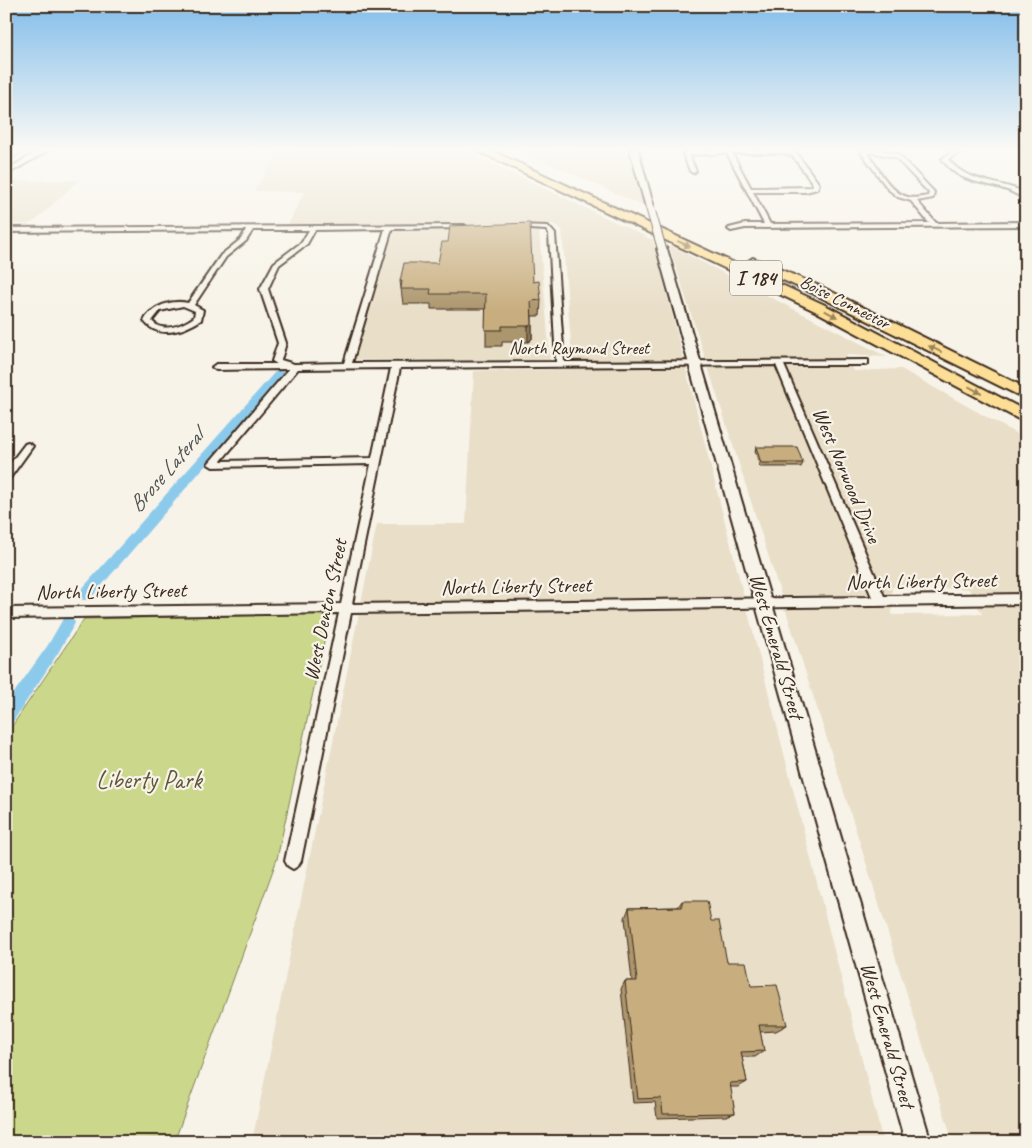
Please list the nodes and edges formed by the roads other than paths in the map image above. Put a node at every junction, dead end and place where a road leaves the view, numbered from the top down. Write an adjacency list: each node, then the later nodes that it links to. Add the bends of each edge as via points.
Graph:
1 (596, 204): 28 (highway, Boise Connector / I 184, one-way to 28, via 820,308)
2 (623, 204): 16 (highway)
3 (649, 204): 20 (main road, West Emerald Street, bridge)
4 (756, 204): 8 (street)
5 (916, 204): 7 (street)
6 (1026, 224): 7 (street)
7 (934, 225): 8 (street)
8 (768, 226): 14 (street)
9 (473, 227): 13 (street)
10 (508, 227): 22 (street, via 548,228 552,234)
11 (251, 228): 12 (street); 15 (street); 18 (street, via 244,240 223,256)
12 (314, 228): 13 (street); 26 (street, via 305,243 276,264 264,289 282,343 276,361)
13 (389, 228): 23 (street)
14 (731, 229)
15 (6, 230)
16 (705, 240)
17 (739, 256): 27 (highway, Boise Connector / I 184, one-way to 17, via 817,290)
18 (190, 305): 18 (street, via 174,304 159,309 148,321 154,328 161,329 186,326 200,314)
19 (864, 362): 21 (street, North Raymond Street)
20 (696, 363): 21 (street, North Raymond Street); 22 (street, North Raymond Street); 34 (main road, West Emerald Street)
21 (779, 363): 33 (street, West Norwood Drive)
22 (560, 364): 24 (street, North Raymond Street)
23 (347, 366): 24 (street, North Raymond Street); 26 (street, North Raymond Street)
24 (396, 366): 30 (street, West Denton Street)
25 (216, 367): 26 (street, North Raymond Street)
26 (294, 367): 30 (street, via 213,464)
27 (1026, 394)
28 (1026, 418)
29 (28, 446): 31 (street)
30 (376, 461): 35 (street, West Denton Street)
31 (6, 476)
32 (1026, 599): 33 (street, North Liberty Street)
33 (880, 601): 34 (street, North Liberty Street)
34 (764, 603): 35 (street, North Liberty Street); 38 (main road, West Emerald Street)
35 (346, 607): 36 (street, North Liberty Street); 37 (street, West Denton Street)
36 (6, 613)
37 (292, 861)
38 (918, 1142)

